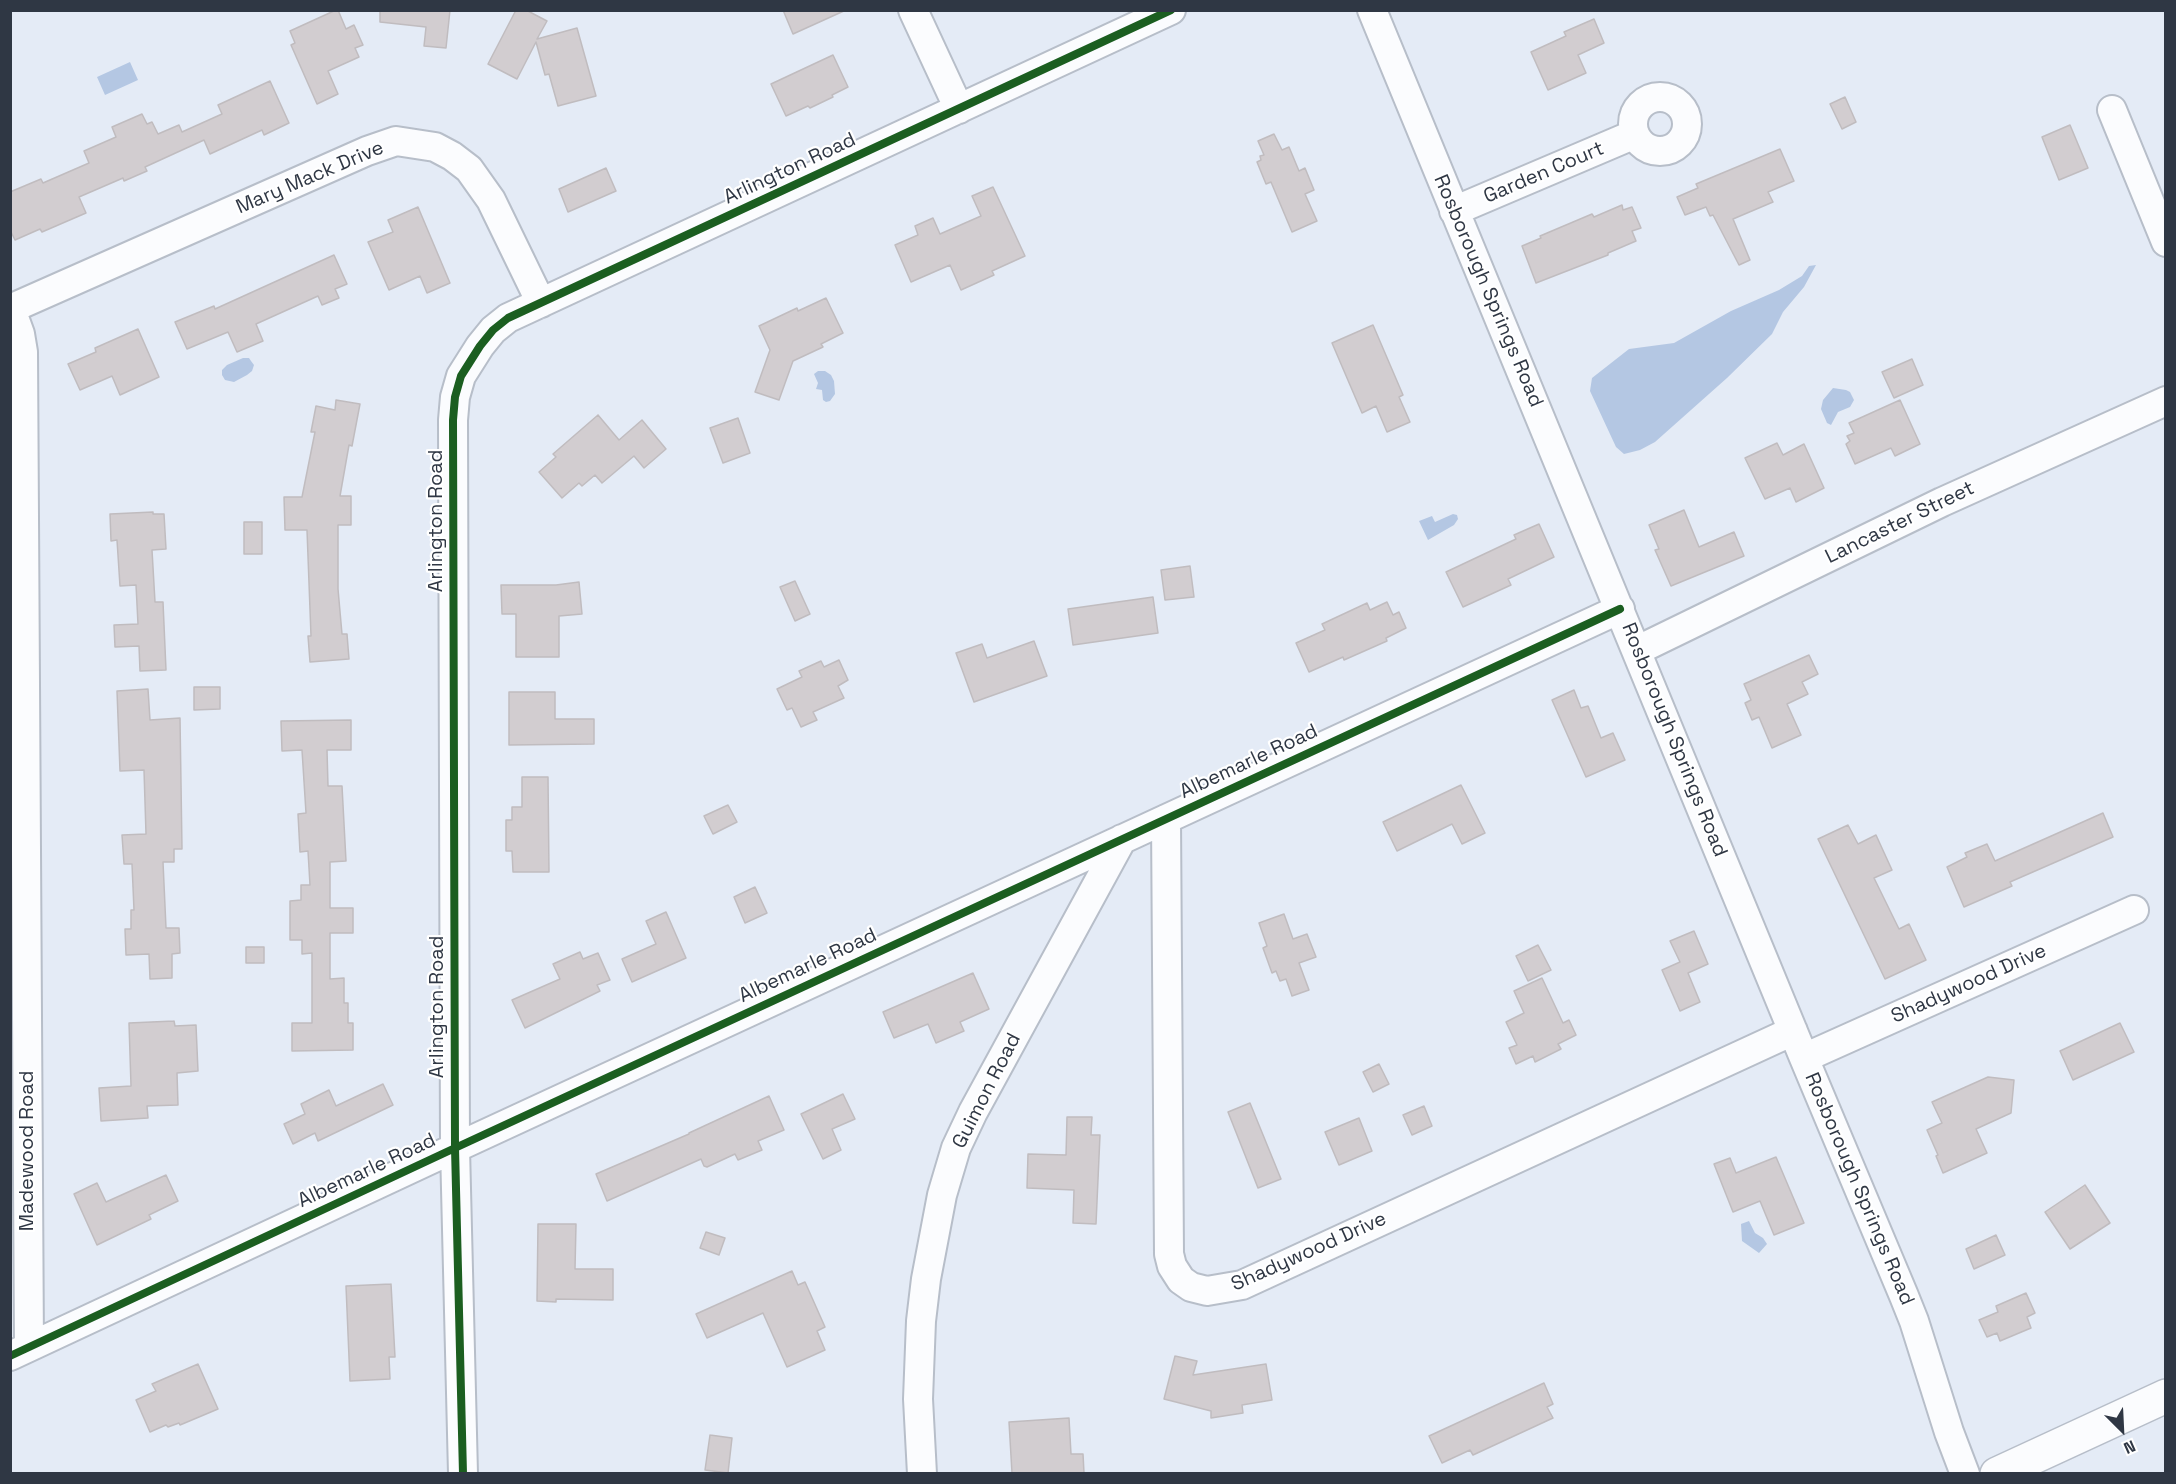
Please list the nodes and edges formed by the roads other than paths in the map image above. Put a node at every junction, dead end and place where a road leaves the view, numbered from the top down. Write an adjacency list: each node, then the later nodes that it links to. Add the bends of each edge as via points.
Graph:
1 (913, 10): 4 (street)
2 (1171, 10): 4 (street, Arlington Road)
3 (1372, 10): 7 (street, Rosborough Springs Road)
4 (959, 109): 9 (street, Arlington Road)
5 (2112, 110): 8 (street)
6 (1635, 134): 7 (street, Garden Court)
7 (1454, 211): 12 (street, Rosborough Springs Road)
8 (2166, 242)
9 (541, 303): 10 (street, Mary Mack Drive, via 491,200 469,169 435,147 396,141); 20 (street, Arlington Road, via 508,318 493,330 470,359 455,397)
10 (11, 309): 14 (street, Madewood Road, via 23,352)
11 (2166, 401): 13 (street, Lancaster Street, via 1942,502)
12 (1620, 609): 13 (street, Rosborough Springs Road); 15 (street, Albemarle Road)
13 (1638, 650): 18 (street, Rosborough Springs Road)
14 (18, 786): 21 (street, Madewood Road)
15 (1166, 819): 16 (street, Albemarle Road); 18 (street, Shadywood Drive, via 1169,1254 1181,1280 1191,1287 1206,1292 1242,1285)
16 (1122, 839): 20 (street, Albemarle Road); 24 (street, Guimon Road, via 956,1148 942,1195 921,1321 918,1399)
17 (2134, 910): 19 (street, Shadywood Drive)
18 (1793, 1031): 19 (street, Rosborough Springs Road)
19 (1804, 1058): 25 (street, Rosborough Springs Road, via 1914,1321)
20 (455, 1148): 21 (street, Albemarle Road); 23 (street, Arlington Road)
21 (20, 1351)
22 (2166, 1396): 26 (main road)
23 (463, 1473)
24 (922, 1473)
25 (1965, 1473)
26 (1997, 1473)

